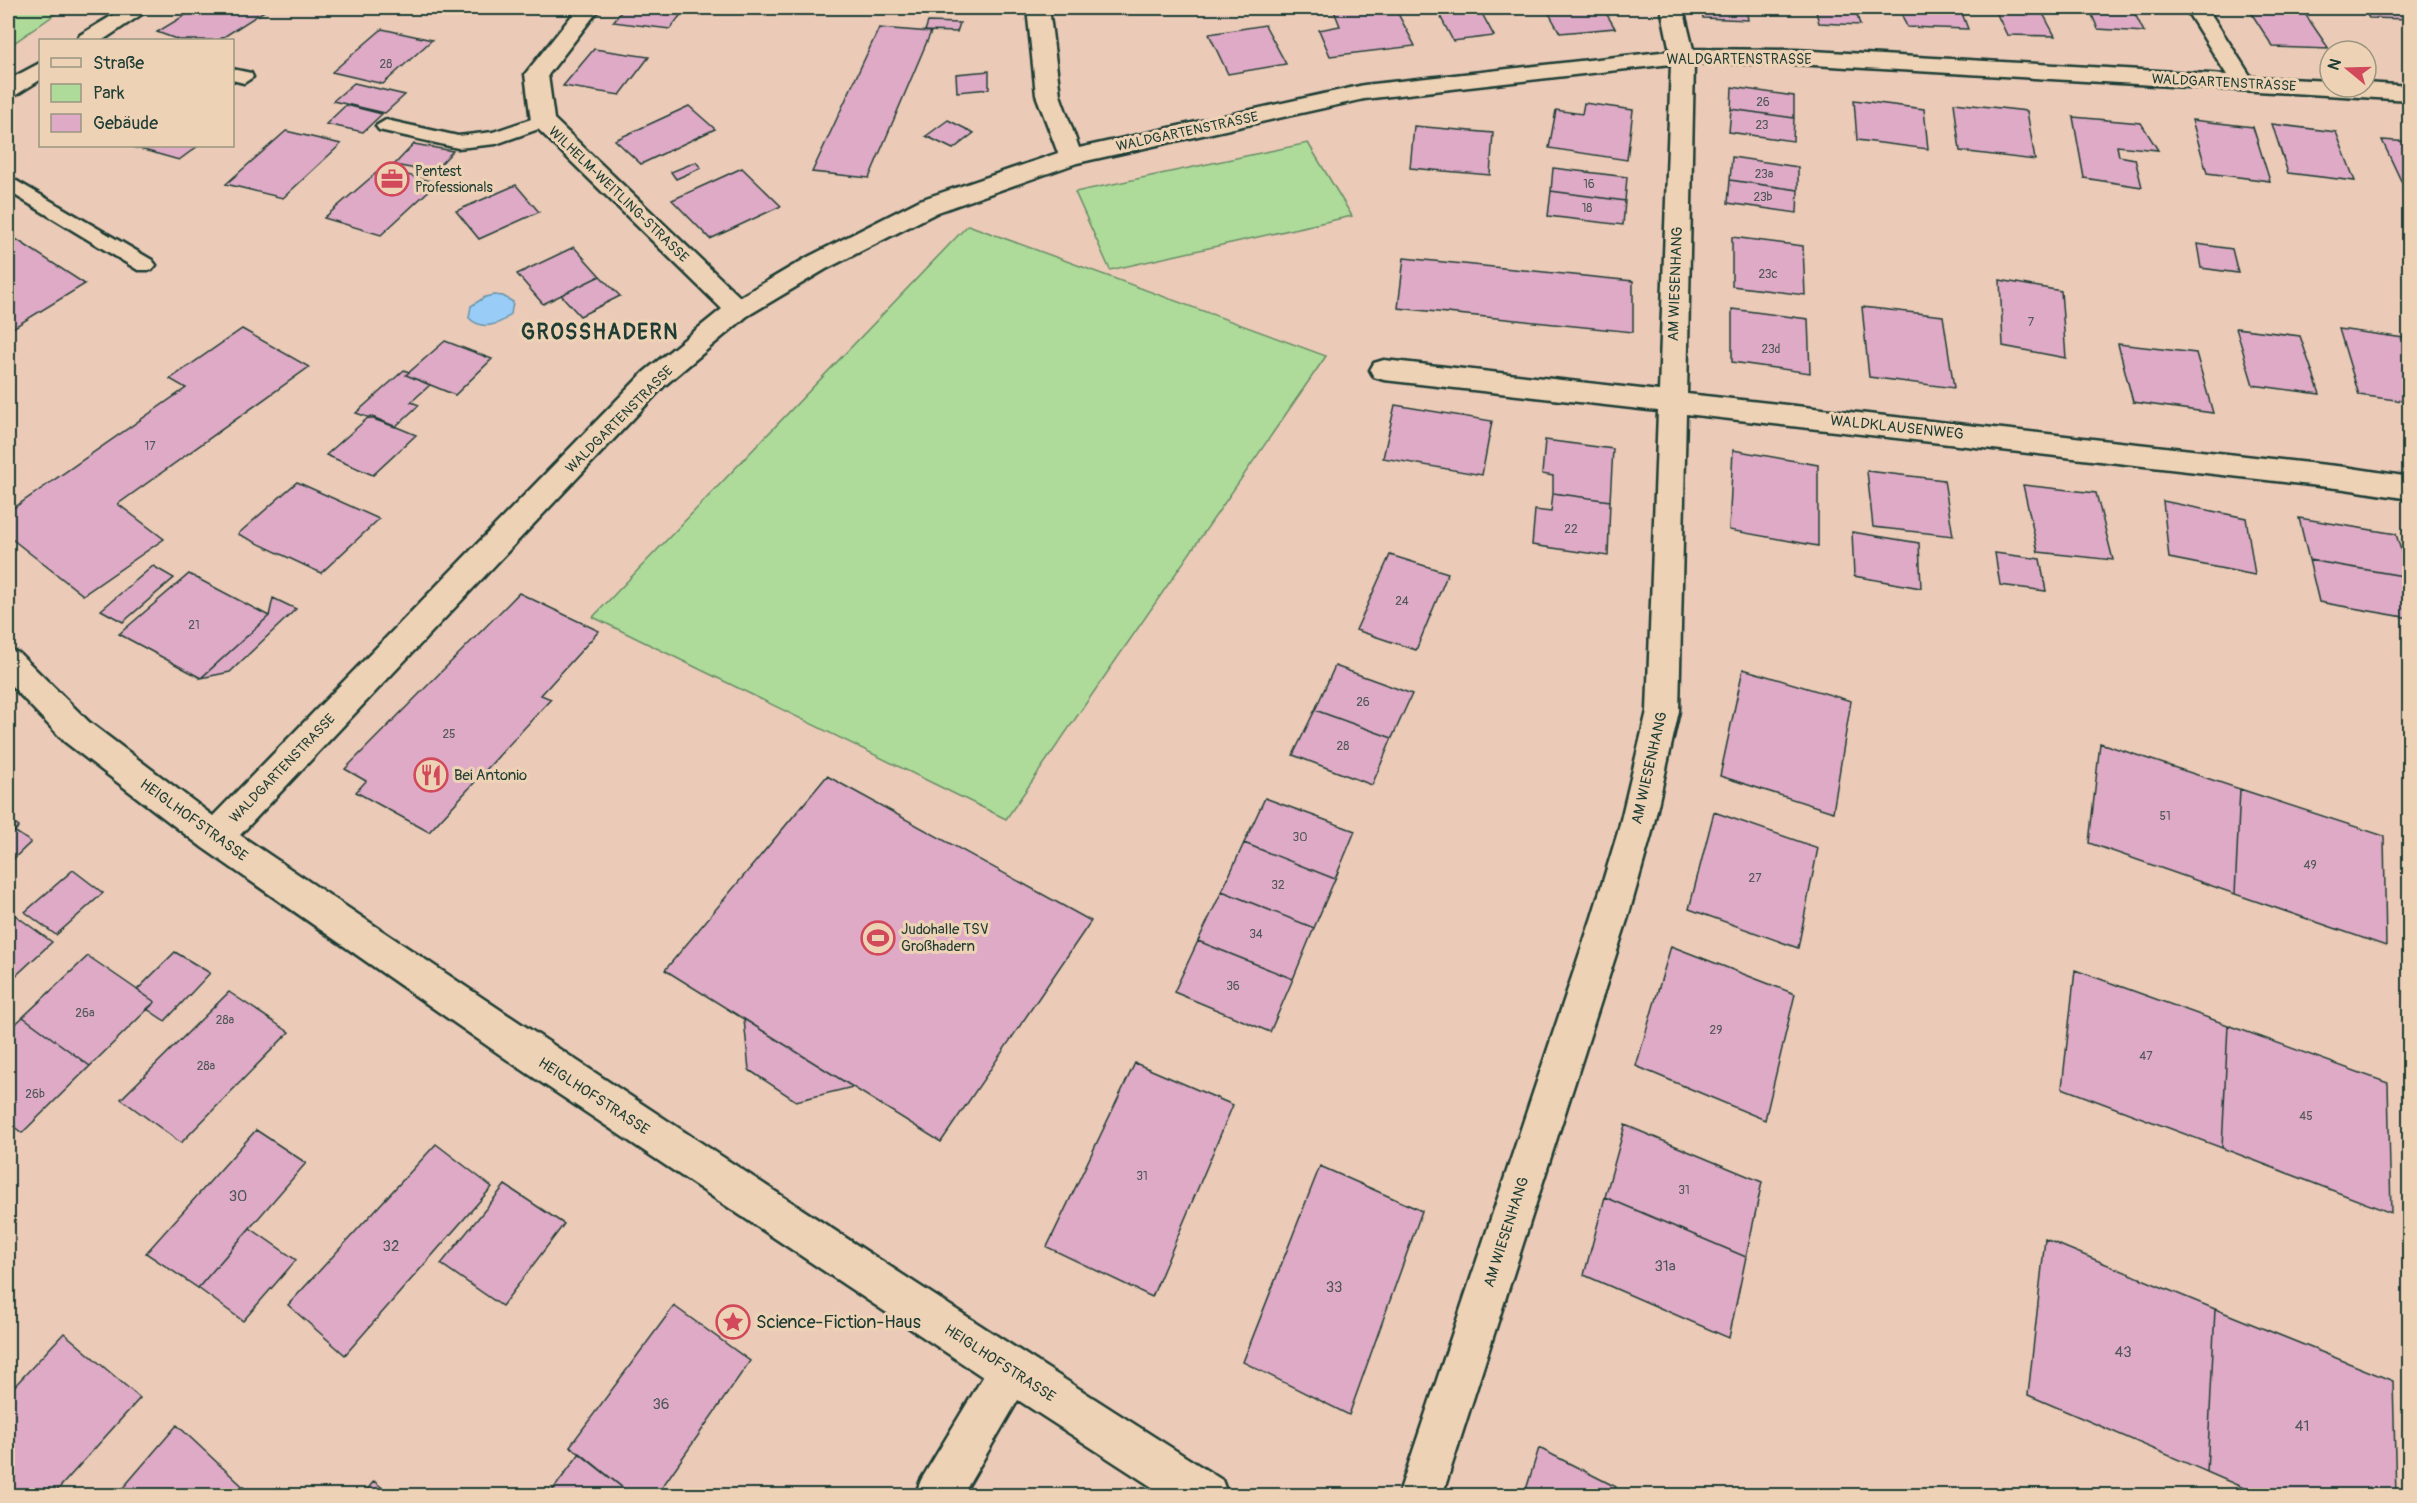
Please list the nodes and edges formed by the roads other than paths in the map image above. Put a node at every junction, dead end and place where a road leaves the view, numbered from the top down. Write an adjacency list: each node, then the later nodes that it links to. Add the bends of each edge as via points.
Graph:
1 (140, 8): 6 (street)
2 (590, 8): 12 (street, WILHELM-WEITLING-STRASSE, via 536,74)
3 (1038, 8): 14 (street, via 1048,95)
4 (1672, 8): 7 (street, AM WIESENHANG)
5 (2196, 8): 9 (street)
6 (92, 39)
7 (1683, 56): 9 (street, WALDGARTENSTRASSE, via 1796,57); 14 (street, WALDGARTENSTRASSE, via 1364,92); 19 (street, AM WIESENHANG)
8 (39, 71): 10 (street)
9 (2244, 84): 11 (street, WALDGARTENSTRASSE)
10 (8, 90)
11 (2409, 93)
12 (543, 121): 13 (lane, via 496,138 458,142); 17 (street, WILHELM-WEITLING-STRASSE)
13 (386, 126)
14 (1071, 157): 17 (street, WALDGARTENSTRASSE, via 929,206 817,263)
15 (8, 182): 16 (lane)
16 (145, 265)
17 (738, 310): 22 (street, WALDGARTENSTRASSE, via 654,380)
18 (1384, 370): 19 (street, WALDKLAUSENWEG)
19 (1672, 402): 20 (street, WALDKLAUSENWEG); 26 (street, AM WIESENHANG, via 1664,711 1610,917)
20 (2409, 488)
21 (8, 662): 22 (street, HEIGLHOFSTRASSE, via 77,732)
22 (215, 837): 23 (street, HEIGLHOFSTRASSE, via 528,1052)
23 (1011, 1371): 24 (street); 25 (street, HEIGLHOFSTRASSE)
24 (937, 1496)
25 (1206, 1496)
26 (1420, 1496)

